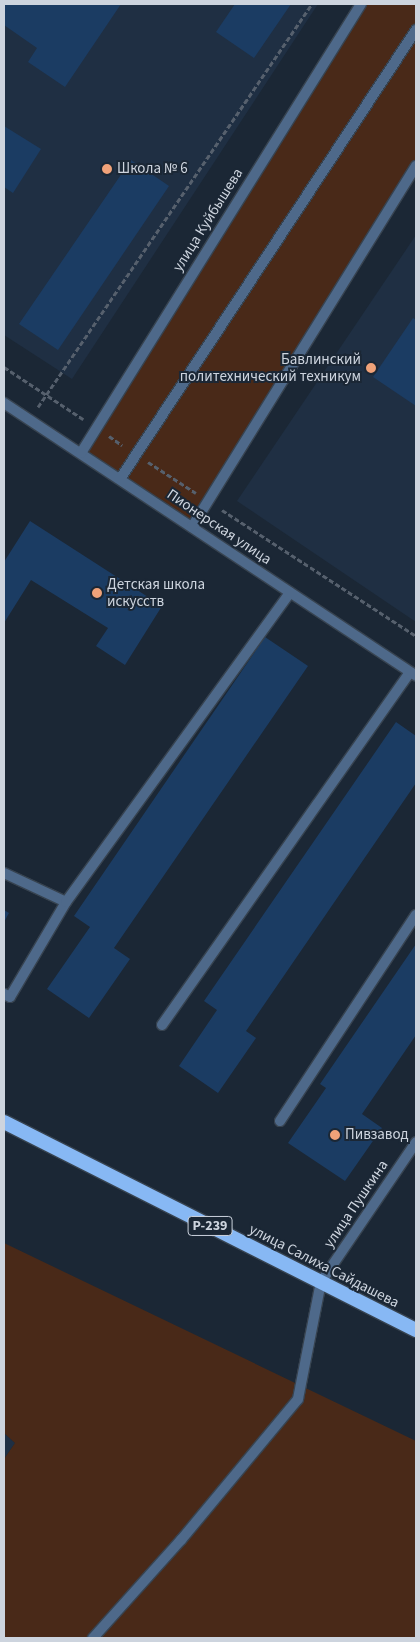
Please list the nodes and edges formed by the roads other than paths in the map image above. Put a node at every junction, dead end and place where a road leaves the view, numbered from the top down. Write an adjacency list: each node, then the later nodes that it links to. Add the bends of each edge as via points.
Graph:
1 (361, 4): 5 (street, улица Куйбышева)
2 (416, 30): 6 (street)
3 (416, 166): 7 (street)
4 (4, 403): 5 (street, Пионерская улица)
5 (82, 453): 6 (street, Пионерская улица)
6 (120, 479): 7 (street, Пионерская улица)
7 (192, 527): 8 (street, Пионерская улица)
8 (290, 592): 9 (street, Пионерская улица); 11 (street)
9 (413, 674): 14 (street)
10 (4, 873): 11 (street)
11 (66, 902): 13 (street, via 10,997)
12 (416, 915): 15 (street)
13 (4, 994)
14 (162, 1025)
15 (280, 1121)
16 (4, 1122): 18 (highway, улица Салиха Сайдашева / Р-239)
17 (416, 1142): 18 (street, улица Пушкина)
18 (321, 1282): 19 (highway, улица Салиха Сайдашева / Р-239); 20 (street, via 298,1399 181,1540)
19 (416, 1330)
20 (93, 1638)

